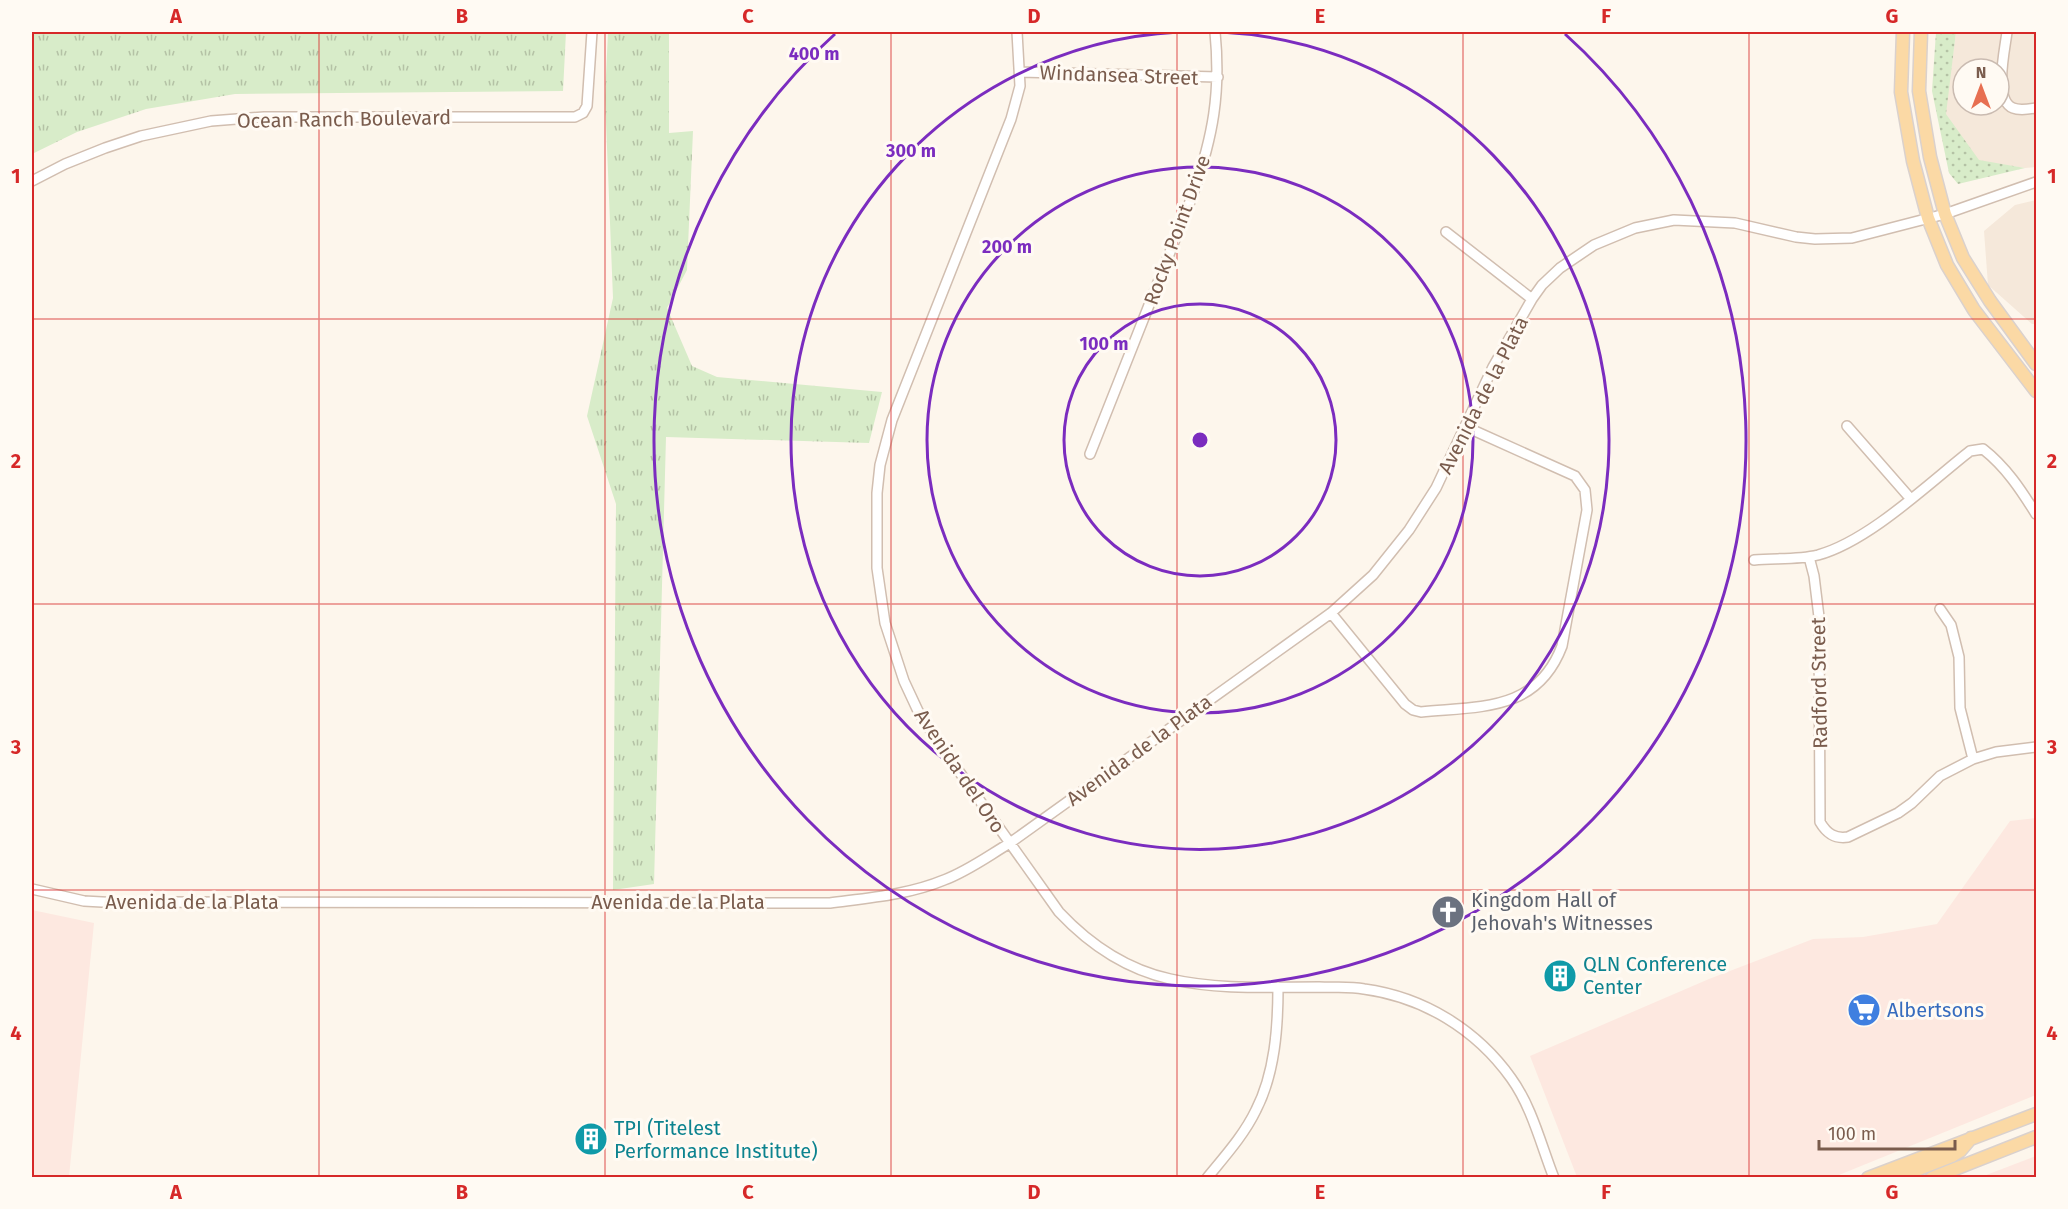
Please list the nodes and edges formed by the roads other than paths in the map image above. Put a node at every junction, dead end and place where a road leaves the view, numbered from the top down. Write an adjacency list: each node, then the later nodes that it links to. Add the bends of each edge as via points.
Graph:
1 (592, 32): 10 (street, Ocean Ranch Boulevard, via 587,106 575,117 264,117 211,121 159,131 105,148)
2 (1017, 32): 7 (street, Avenida del Oro)
3 (1215, 32): 8 (street, Rocky Point Drive)
4 (1903, 32): 13 (main road, via 1901,92)
5 (1921, 32): 12 (main road, via 1919,91)
6 (2007, 32): 9 (street, via 2001,90 2004,101 2019,110)
7 (1020, 72): 8 (street, Windansea Street); 29 (street, Avenida del Oro, via 1011,119 892,420 880,465 877,536 885,623 904,681 936,739)
8 (1218, 77): 20 (street, Rocky Point Drive, via 1215,117 1197,184)
9 (2037, 108)
10 (32, 182)
11 (2037, 182): 12 (street, Avenida de la Plata)
12 (1945, 214): 13 (street, Avenida de la Plata); 16 (main road, via 1963,258)
13 (1928, 218): 15 (street, Avenida de la Plata, via 1852,238 1815,239 1735,223 1674,220 1635,228 1594,245 1560,268); 17 (main road, via 1947,265 1974,310)
14 (1446, 232): 15 (street)
15 (1532, 298): 19 (street, Avenida de la Plata, via 1493,367)
16 (2037, 364)
17 (2037, 392)
18 (1847, 426): 21 (street)
19 (1466, 427): 26 (street, Avenida de la Plata, via 1410,530 1373,575); 26 (street, via 1575,476 1585,490 1587,510 1562,646 1546,676 1532,690 1500,704 1413,710)
20 (1090, 454)
21 (1910, 498): 22 (street, via 1970,451 1983,449 2011,477); 23 (street, via 1859,536)
22 (2037, 514)
23 (1809, 557): 24 (street); 28 (street, Radford Street, via 1819,617 1820,822 1824,829 1831,835 1848,837 1898,813 1940,776)
24 (1754, 560)
25 (1940, 609): 28 (street, via 1951,625 1959,657 1960,708)
26 (1331, 613): 29 (street, Avenida de la Plata)
27 (2037, 747): 28 (street)
28 (1972, 759)
29 (1010, 843): 30 (street, Avenida de la Plata, via 967,870 926,886 830,903 138,904 84,901); 31 (street, Avenida del Oro, via 1077,932 1120,961 1168,979 1201,985)
30 (32, 889)
31 (1278, 987): 35 (street, via 1271,1068 1257,1109 1238,1141); 36 (street, Avenida del Oro, via 1384,992 1452,1020 1482,1045 1511,1078 1528,1109)
32 (2037, 1114): 33 (main road)
33 (1972, 1137): 37 (main road); 38 (main road, via 1952,1156)
34 (2037, 1137): 39 (main road)
35 (1207, 1178)
36 (1554, 1178)
37 (1868, 1178)
38 (1896, 1178)
39 (1932, 1178)

